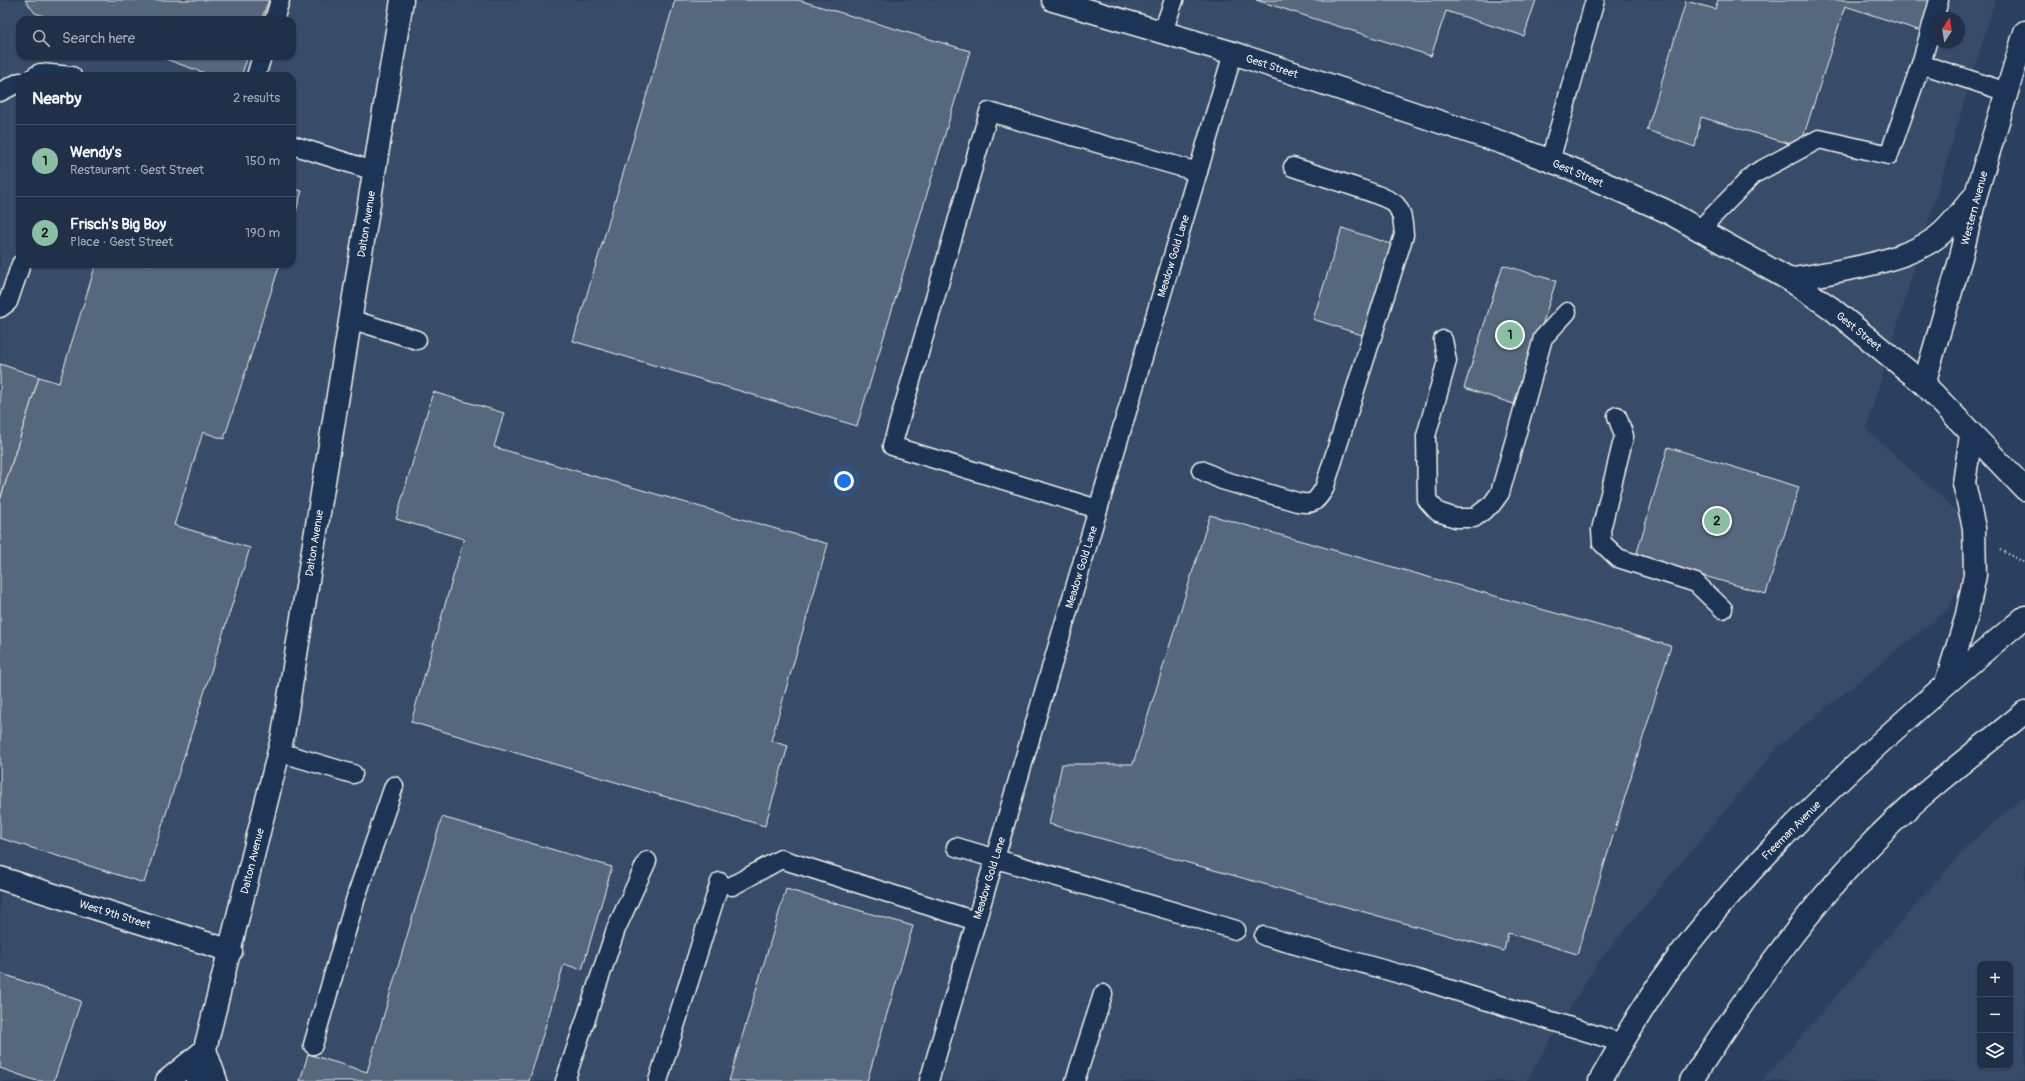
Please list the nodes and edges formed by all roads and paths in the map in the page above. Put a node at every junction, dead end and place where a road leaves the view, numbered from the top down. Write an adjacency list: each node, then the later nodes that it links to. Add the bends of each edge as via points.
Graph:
1 (280, 0): 8 (lane)
2 (402, 0): 21 (main road, Dalton Avenue)
3 (1053, 0): 7 (main road, Gest Street)
4 (1174, 0): 9 (lane)
5 (1594, 0): 19 (lane)
6 (1939, 0): 13 (lane)
7 (1092, 6): 9 (main road, Gest Street)
8 (275, 16)
9 (1163, 31): 11 (main road, Gest Street)
10 (2025, 32): 17 (main road, Western Avenue)
11 (1233, 53): 19 (main road, Gest Street); 22 (lane, Meadow Gold Lane)
12 (261, 60): 14 (lane)
13 (1921, 64): 17 (lane); 24 (lane, via 1889,155 1819,139 1754,174)
14 (257, 72)
15 (16, 84): 16 (lane)
16 (0, 92)
17 (2007, 92): 23 (main road, Western Avenue)
18 (296, 146): 21 (lane)
19 (1550, 161): 24 (main road, Gest Street, via 1666,211)
20 (1293, 167): 35 (lane, via 1396,204 1402,218 1404,234 1324,489 1317,500 1308,504 1297,502 1222,480)
21 (374, 170): 29 (main road, Dalton Avenue)
22 (1198, 172): 37 (lane, Meadow Gold Lane); 37 (lane, via 989,112 892,446)
23 (1976, 194): 26 (main road, via 1942,233 1916,250 1895,258); 32 (main road, Western Avenue, via 1961,257)
24 (1700, 230): 26 (main road, Gest Street)
25 (19, 268): 27 (lane, via 8,302)
26 (1790, 280): 32 (main road, Gest Street, via 1831,308)
27 (0, 308)
28 (1567, 312): 31 (lane, via 1544,338 1500,493 1492,504 1474,518 1456,518 1438,512 1427,500 1426,436 1447,361)
29 (350, 319): 30 (lane); 44 (main road, Dalton Avenue)
30 (417, 340)
31 (1443, 340)
32 (1924, 384): 34 (main road, Gest Street)
33 (1617, 416): 40 (lane, via 1624,436 1601,530 1602,543 1618,558 1696,583)
34 (1971, 435): 36 (main road, Gest Street); 42 (main road, via 1964,483 1974,528 1975,575 1966,619)
35 (1201, 470)
36 (2025, 489)
37 (1098, 509): 48 (lane, Meadow Gold Lane)
38 (1999, 548): 39 (path)
39 (2025, 563)
40 (1723, 609)
41 (2025, 617): 42 (main road, Freeman Avenue)
42 (1946, 683): 56 (main road, Freeman Avenue, via 1846,775 1770,850 1697,933 1633,1022)
43 (2025, 712): 67 (main road, via 1912,805 1866,850 1819,902 1739,1007)
44 (279, 752): 45 (lane); 54 (main road, Dalton Avenue)
45 (353, 774)
46 (394, 786): 57 (lane, via 357,894)
47 (956, 847): 48 (lane)
48 (995, 858): 51 (lane, Meadow Gold Lane); 52 (lane)
49 (647, 861): 62 (lane, via 616,929)
50 (0, 878): 54 (main road, West 9th Street)
51 (976, 922): 63 (lane, via 781,859 726,884); 64 (lane, Meadow Gold Lane)
52 (1236, 930)
53 (1264, 936): 56 (lane, via 1414,978)
54 (231, 951): 58 (main road, Dalton Avenue)
55 (1103, 994): 65 (lane)
56 (1622, 1043): 66 (main road, Freeman Avenue)
57 (313, 1045)
58 (205, 1050): 59 (main road); 60 (main road, Dalton Avenue); 61 (main road)
59 (167, 1081)
60 (197, 1081)
61 (216, 1081)
62 (565, 1081)
63 (658, 1081)
64 (929, 1081)
65 (1075, 1081)
66 (1600, 1081)
67 (1691, 1081)

